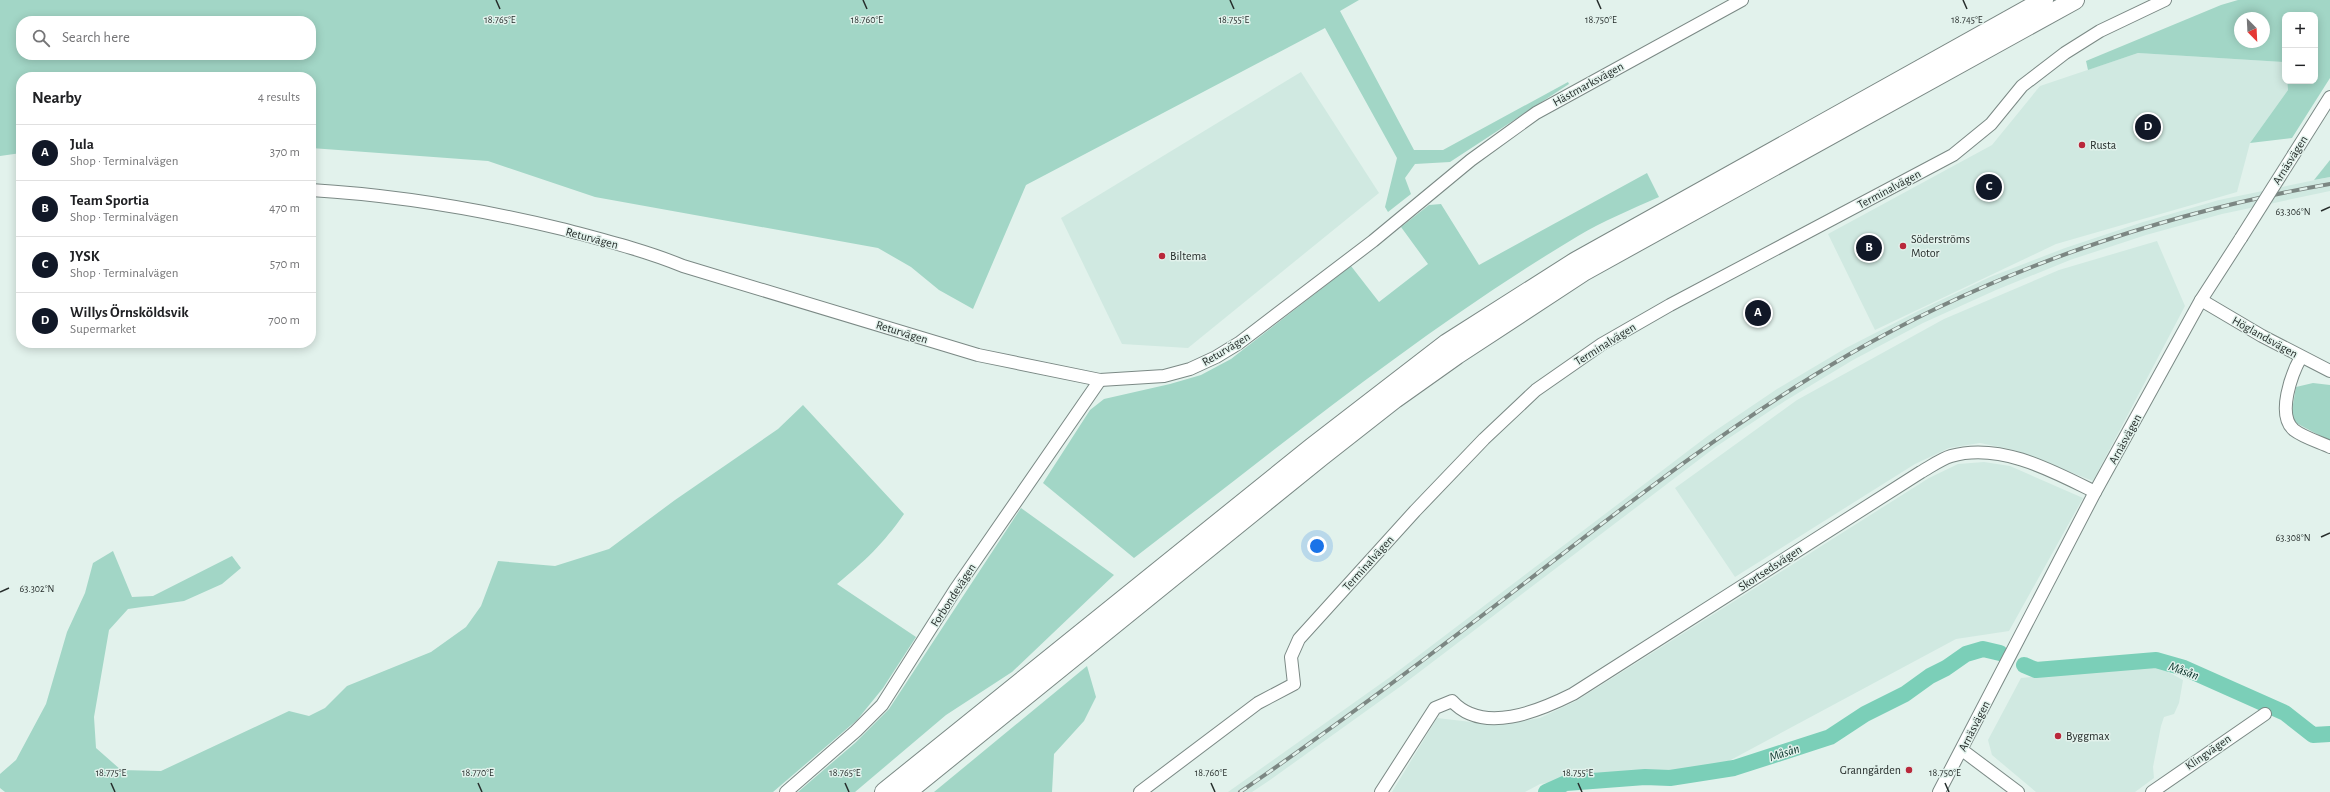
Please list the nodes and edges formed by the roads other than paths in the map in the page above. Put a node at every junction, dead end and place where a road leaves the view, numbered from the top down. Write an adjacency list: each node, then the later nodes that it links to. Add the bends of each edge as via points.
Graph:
1 (1742, 0): 6 (street, Hästmarksvägen, via 1536,113)
2 (2044, 0): 17 (highway, via 1576,261 1447,344 1312,446)
3 (2075, 0): 18 (highway, via 1585,271 1457,355 1395,399 1327,453)
4 (2165, 0): 19 (street, Terminalvägen, via 2100,32 2065,53 2022,86 1991,124 1953,156 1670,305 1602,344 1536,390 1484,439 1299,638 1291,657 1294,684 1258,703)
5 (2330, 97): 8 (street, Arnäsvägen, bridge)
6 (1443, 182): 11 (street, Returvägen, via 1372,241 1239,343 1216,357 1190,369 1164,376)
7 (316, 190): 11 (street, Returvägen, via 426,201 498,214 656,255 683,266 978,355)
8 (2201, 300): 9 (street, Höglandsvägen); 13 (street, Arnäsvägen)
9 (2301, 357): 10 (street, Höglandsvägen); 12 (street, via 2293,371 2286,416 2294,430)
10 (2330, 371)
11 (1100, 380): 16 (street, Forbondevägen, via 956,590 882,705)
12 (2330, 447)
13 (2095, 492): 15 (street, Arnäsvägen); 20 (street, Skortsedsvägen, via 2052,471 2008,456 1981,453 1951,456 1921,472 1573,694 1525,715 1506,717 1484,716 1464,711 1452,701 1435,708)
14 (2265, 714): 23 (street, Klingvägen)
15 (1962, 750): 21 (street, Arnäsvägen); 22 (street)
16 (786, 792)
17 (884, 792)
18 (907, 792)
19 (1140, 792)
20 (1381, 792)
21 (1939, 792)
22 (2018, 792)
23 (2152, 792)

